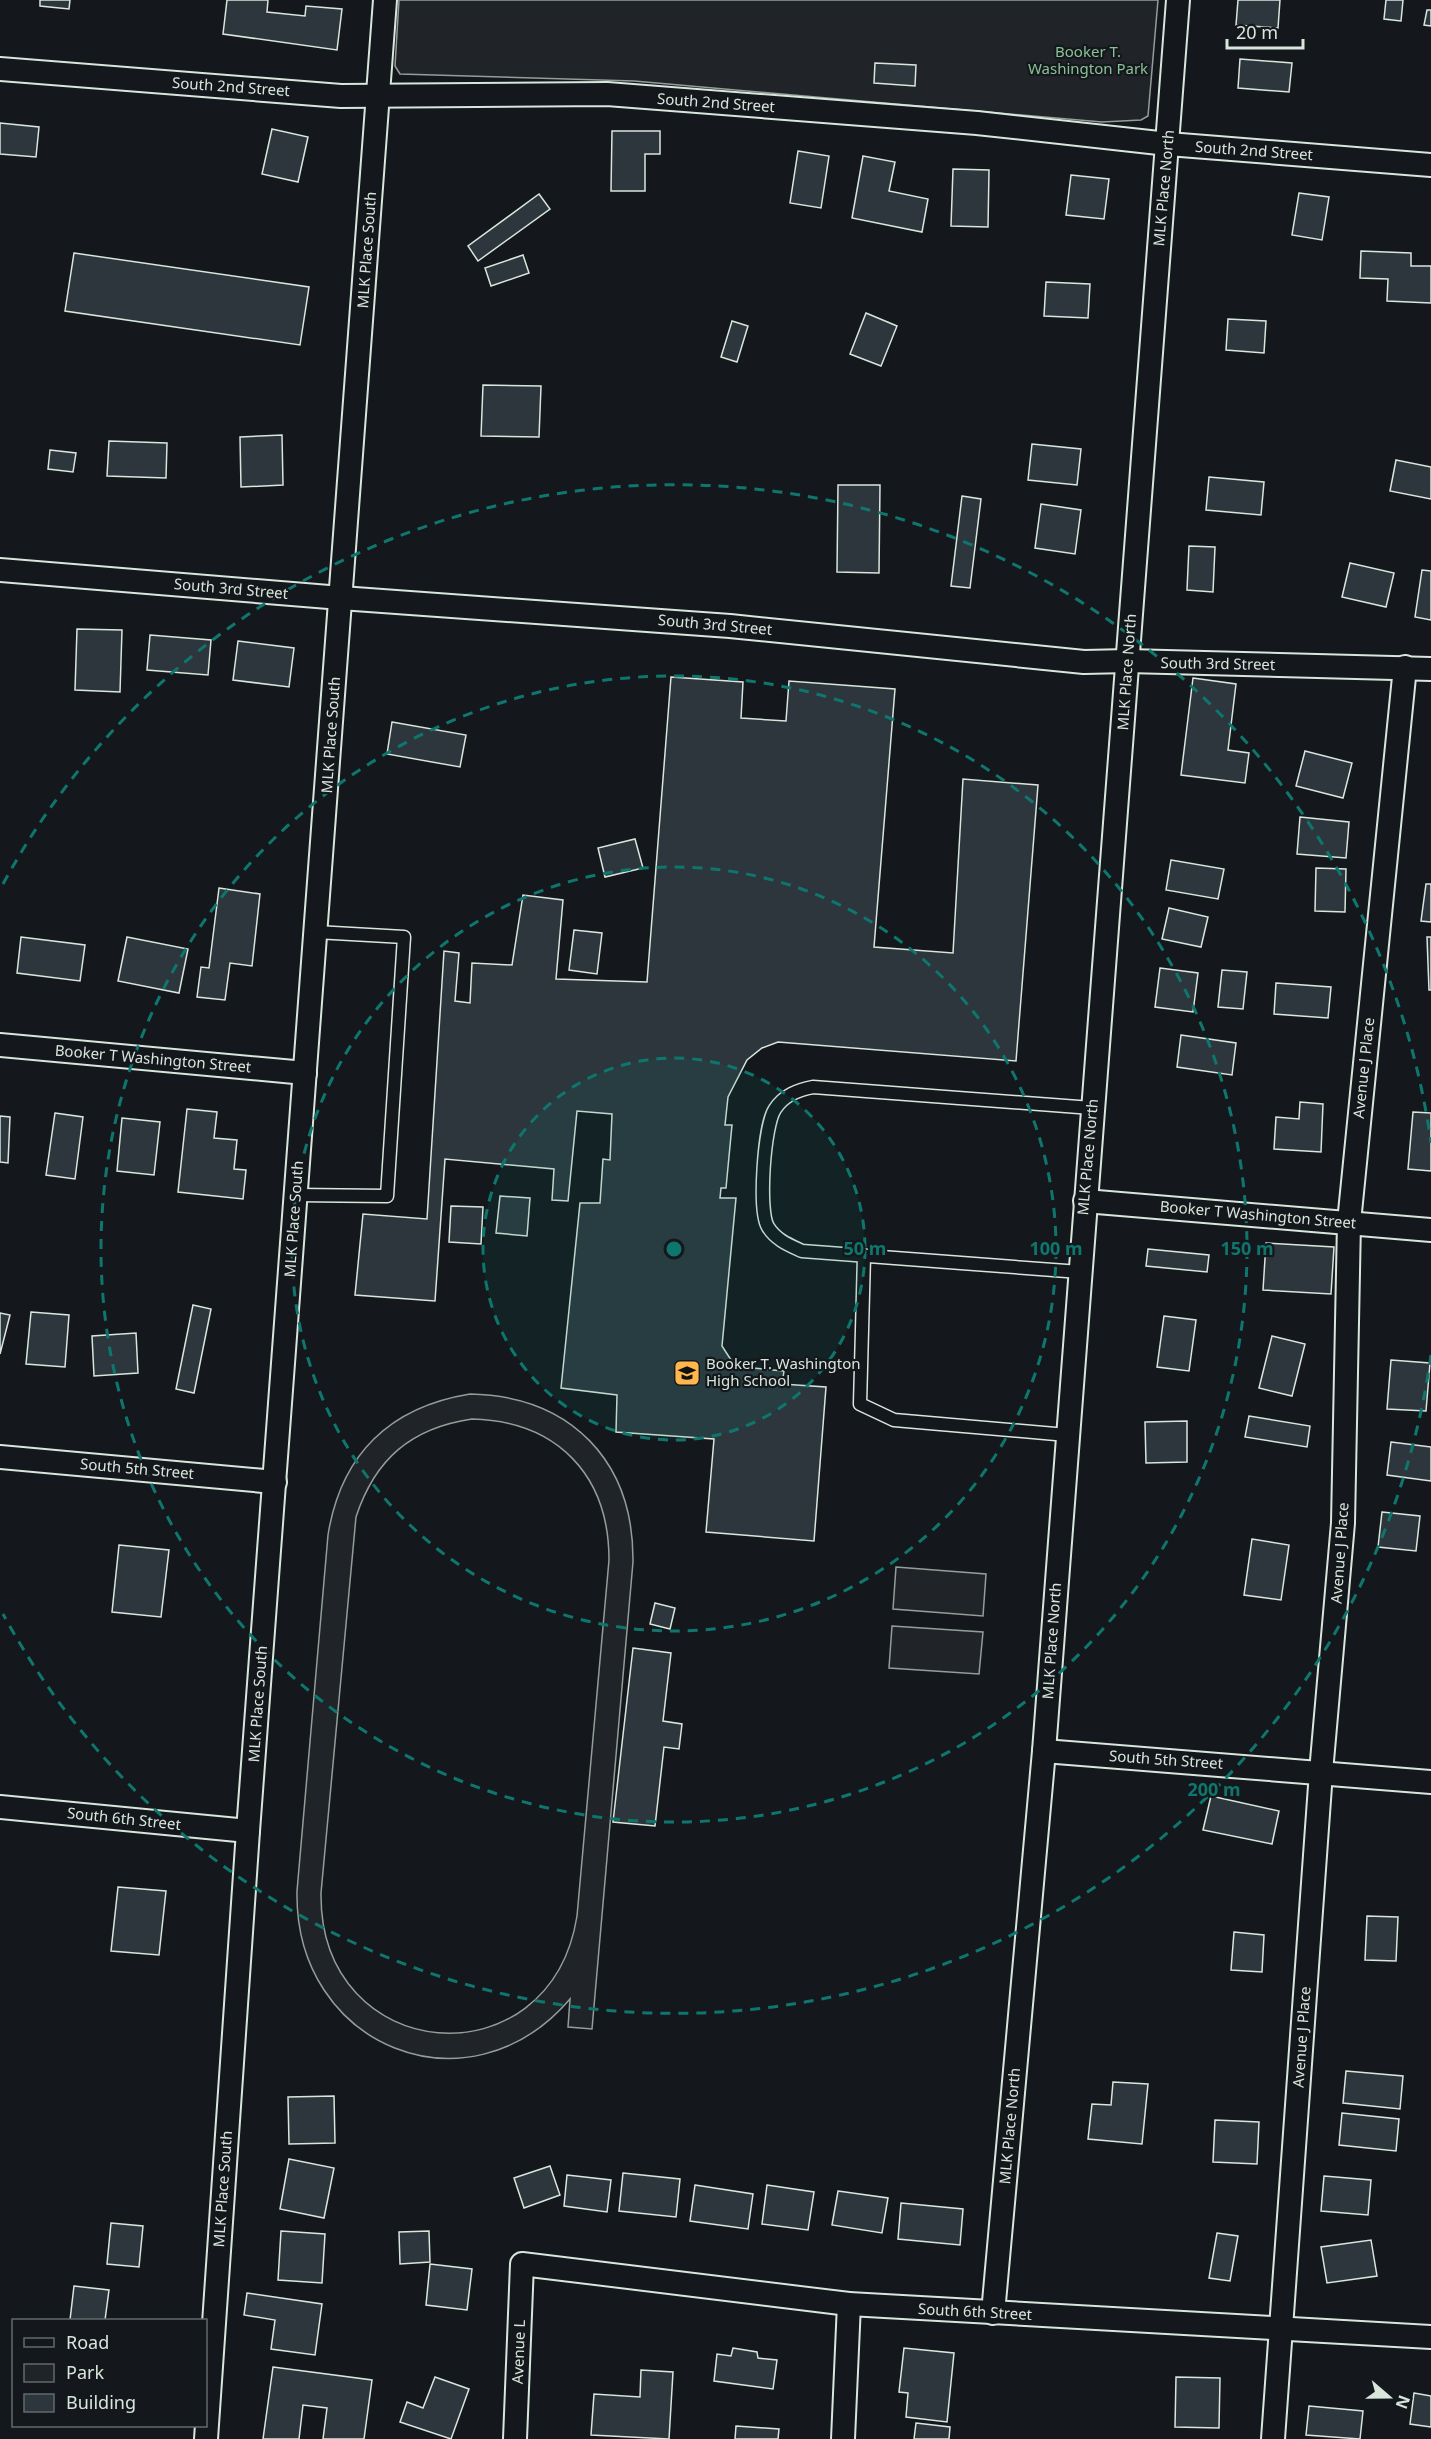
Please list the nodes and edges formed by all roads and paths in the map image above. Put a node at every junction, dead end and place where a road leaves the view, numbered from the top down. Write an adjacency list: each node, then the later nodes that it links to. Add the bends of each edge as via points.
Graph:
1 (385, 0): 4 (street, MLK Place South)
2 (1178, 0): 5 (street, MLK Place North)
3 (0, 69): 4 (street, South 2nd Street, via 341,96)
4 (379, 95): 5 (street, South 2nd Street, via 607,94 977,123); 8 (street, MLK Place South)
5 (1168, 144): 6 (street, South 2nd Street); 9 (street, MLK Place North)
6 (1431, 165)
7 (0, 570): 8 (street, South 3rd Street)
8 (341, 598): 9 (street, South 3rd Street, via 730,626 1084,662); 12 (street, MLK Place South)
9 (1128, 661): 10 (street, South 3rd Street); 15 (street, MLK Place North)
10 (1405, 667): 11 (street, South 3rd Street); 18 (street, Avenue J Place)
11 (1431, 669)
12 (316, 932): 14 (street, MLK Place South); 16 (lane, via 404,937 388,1185 387,1196)
13 (0, 1045): 14 (street, Booker T Washington Street)
14 (305, 1073): 16 (street, MLK Place South)
15 (1092, 1108): 17 (street, MLK Place North); 20 (lane, via 813,1087 786,1097 774,1110 768,1127 763,1209 767,1226 781,1241 802,1251)
16 (296, 1195): 24 (street, MLK Place South)
17 (1084, 1201): 18 (street, Booker T Washington Street); 21 (street, MLK Place North)
18 (1349, 1222): 19 (street, Booker T Washington Street); 26 (street, Avenue J Place, via 1343,1523)
19 (1431, 1230)
20 (864, 1256): 21 (lane); 22 (lane, via 860,1404 894,1420)
21 (1080, 1272): 22 (street, MLK Place North)
22 (1067, 1435): 25 (street, MLK Place North)
23 (0, 1457): 24 (street, South 5th Street)
24 (274, 1482): 29 (street, MLK Place South)
25 (1044, 1751): 26 (street, South 5th Street); 32 (street, MLK Place North)
26 (1321, 1772): 27 (street, South 5th Street); 33 (street, Avenue J Place)
27 (1431, 1782)
28 (0, 1807): 29 (street, South 6th Street)
29 (248, 1831): 35 (street, MLK Place South)
30 (522, 2264): 31 (street, South 6th Street); 36 (street, Avenue L)
31 (849, 2304): 32 (street, South 6th Street); 37 (street)
32 (993, 2313): 33 (street, South 6th Street)
33 (1280, 2327): 34 (street, South 6th Street); 38 (street, Avenue J Place)
34 (1431, 2337)
35 (207, 2425)
36 (515, 2439)
37 (843, 2439)
38 (1272, 2439)

